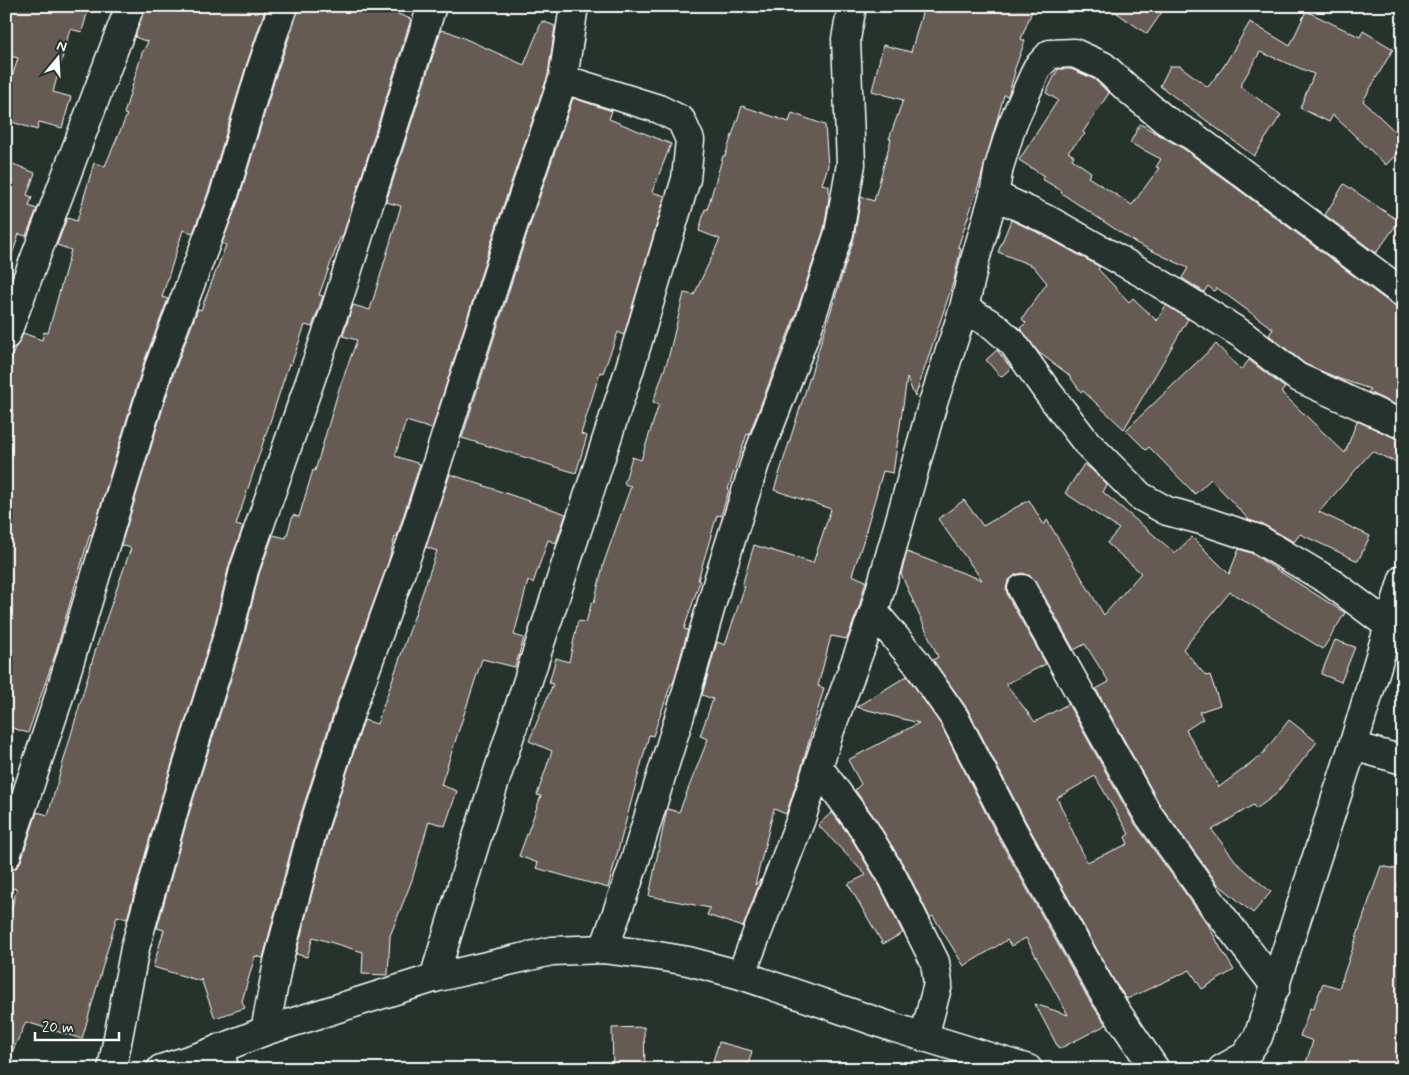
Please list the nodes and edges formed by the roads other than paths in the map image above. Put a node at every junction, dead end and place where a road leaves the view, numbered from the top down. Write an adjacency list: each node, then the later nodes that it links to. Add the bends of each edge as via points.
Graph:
1 (130, 6): 10 (street)
2 (283, 6): 19 (street, via 224,195 159,367 57,703)
3 (432, 6): 28 (street, via 336,307 244,570 229,632 135,948)
4 (574, 6): 6 (street)
5 (852, 6): 20 (street, via 846,39 851,164 839,233 807,330 755,462 635,861)
6 (563, 79): 22 (street, via 659,109 681,120 690,140 686,179 629,371); 24 (street, via 412,541 351,710 313,828 280,953)
7 (994, 195): 8 (street, via 1012,125 1038,68 1050,54 1074,53 1103,66 1165,120 1193,136); 9 (street); 11 (street, via 1050,221 1148,276 1243,335 1297,377)
8 (1403, 292)
9 (964, 308): 14 (street, via 933,403); 15 (street, via 994,326 1013,343 1086,442 1140,496 1167,511 1258,539 1329,581)
10 (6, 335)
11 (1403, 425)
12 (1403, 579): 15 (street)
13 (1022, 590): 23 (street, via 1147,813)
14 (874, 612): 18 (street); 31 (street, via 916,662 954,717 1103,992)
15 (1388, 625): 16 (street)
16 (1353, 746): 17 (street); 23 (street)
17 (1403, 760)
18 (818, 768): 21 (street, via 802,819); 25 (street, via 864,829 893,878 934,962 938,984)
19 (6, 856)
20 (604, 949): 21 (street, via 688,961); 22 (street, via 552,951)
21 (741, 975): 25 (street)
22 (434, 978): 24 (street)
23 (1276, 987): 27 (street)
24 (265, 1031): 26 (street)
25 (924, 1037): 30 (street)
26 (222, 1058): 29 (street)
27 (1246, 1062): 32 (street)
28 (112, 1069)
29 (161, 1069)
30 (1028, 1069)
31 (1155, 1069)
32 (1222, 1069)

